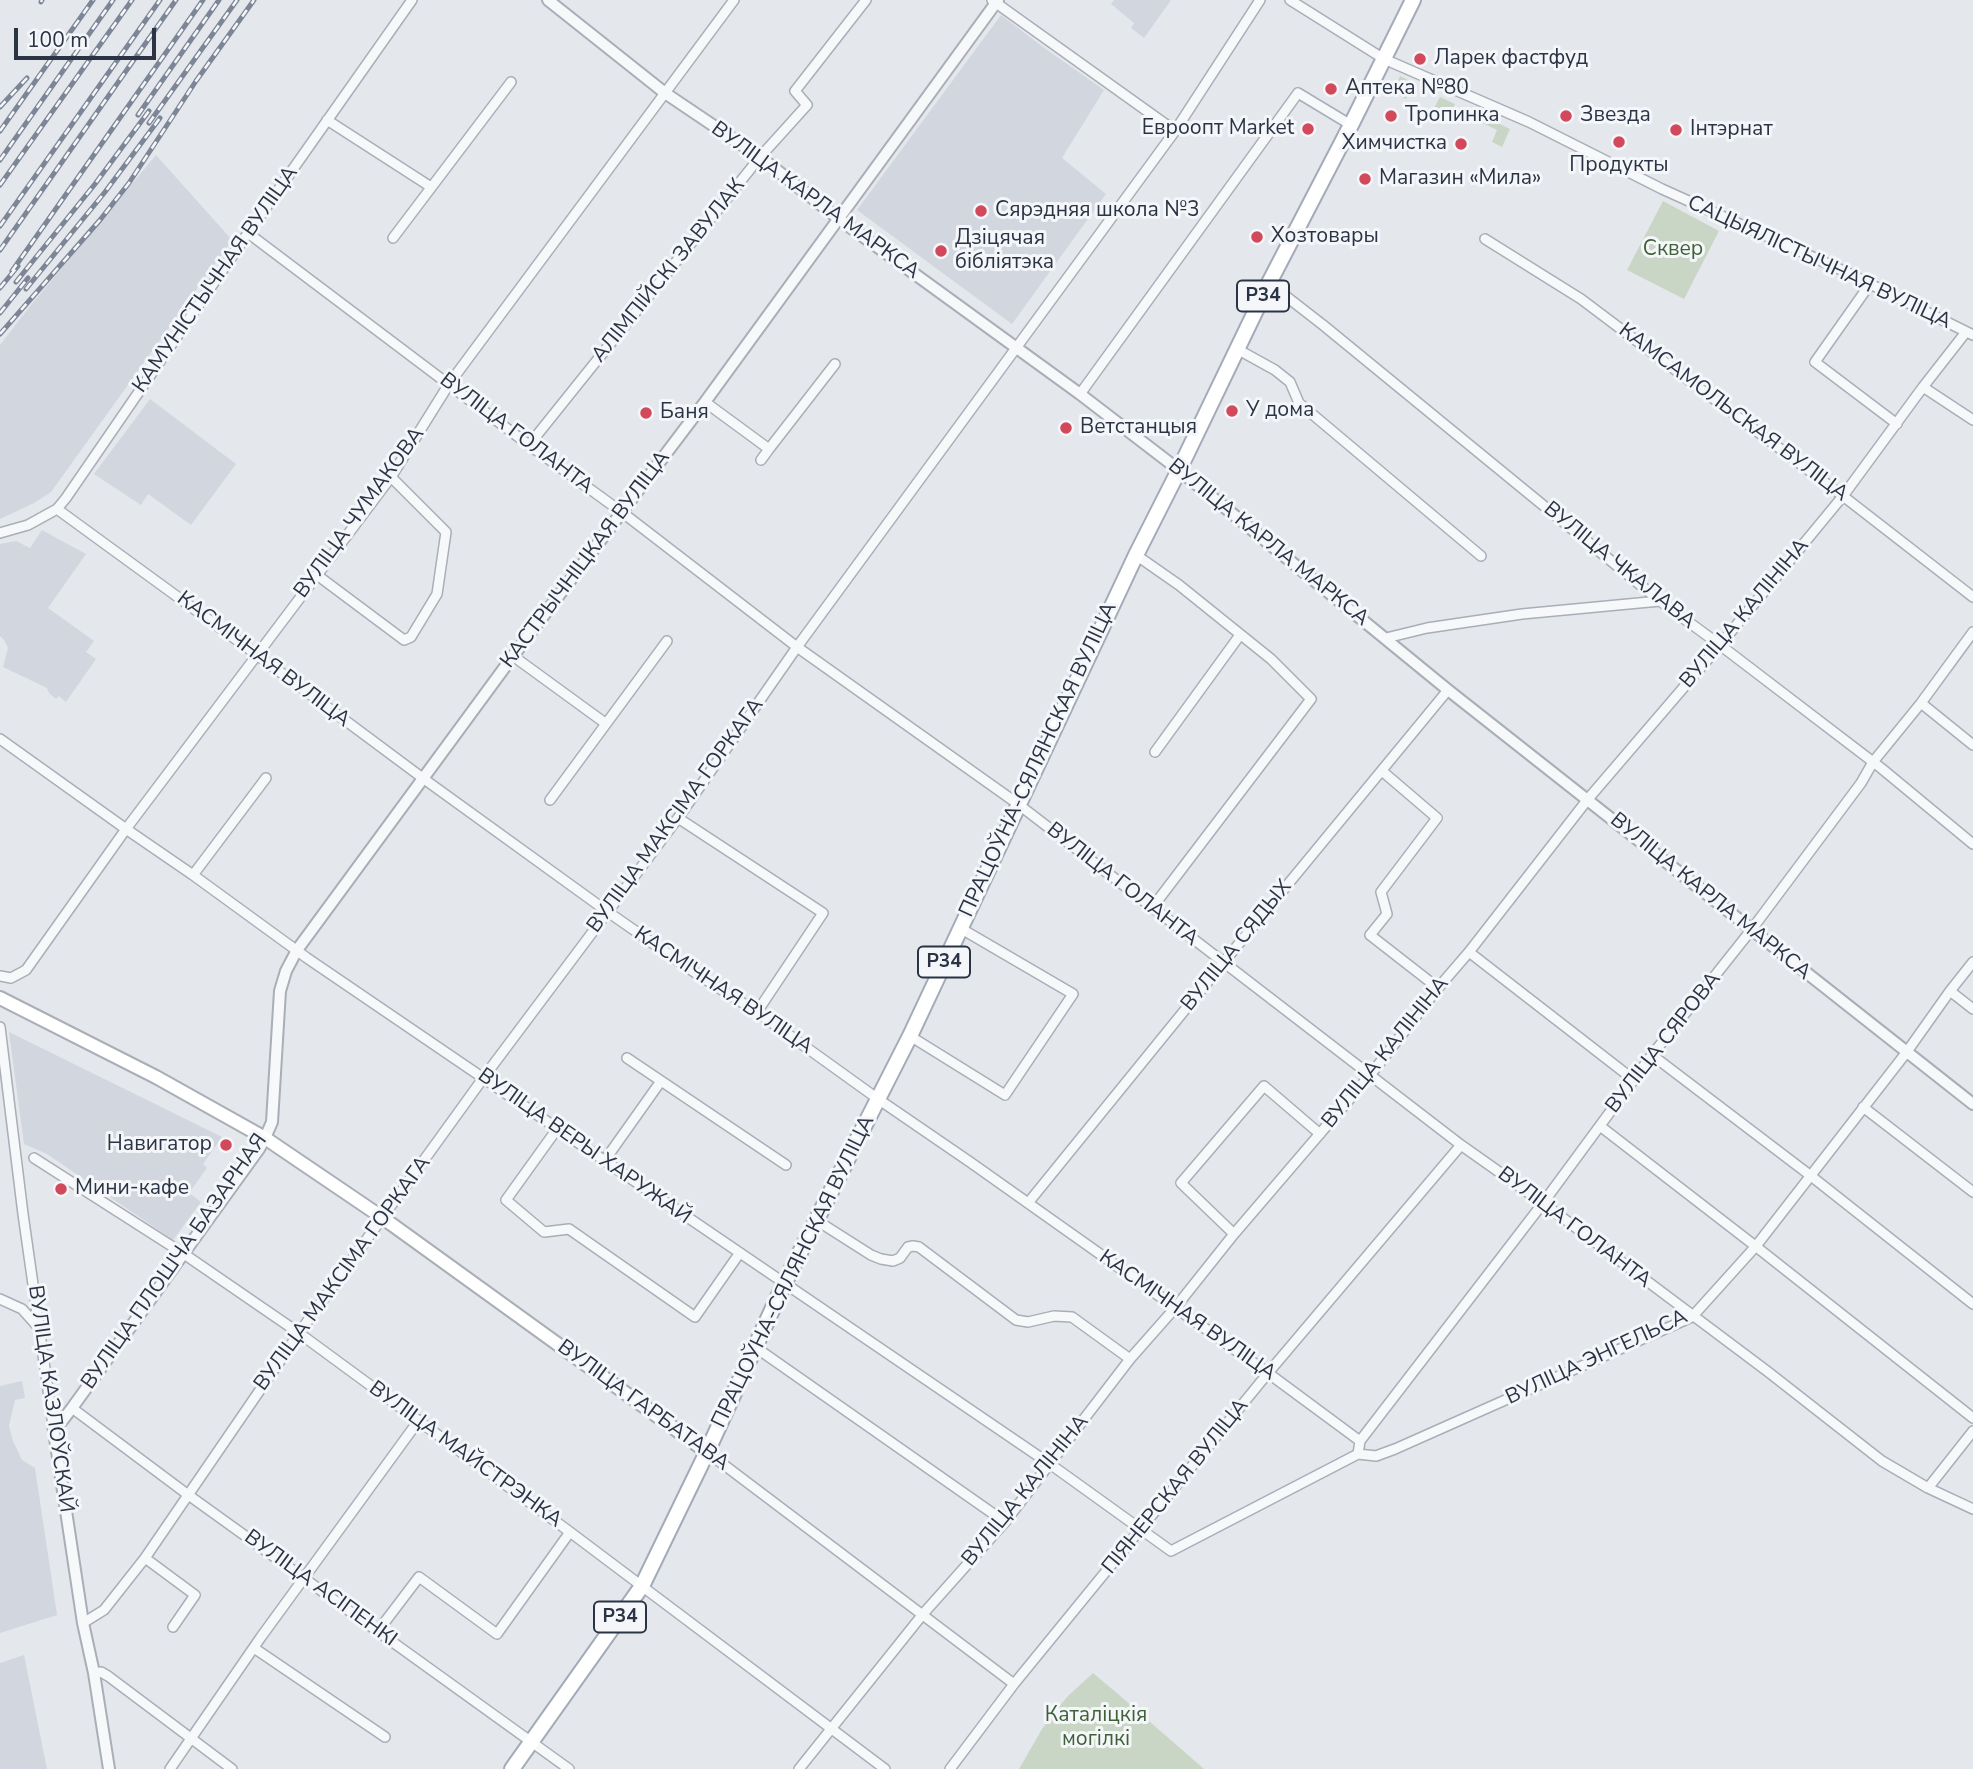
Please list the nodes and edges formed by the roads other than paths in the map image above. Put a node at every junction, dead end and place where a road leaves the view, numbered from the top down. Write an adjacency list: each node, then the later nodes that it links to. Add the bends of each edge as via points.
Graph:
1 (412, 0): 12 (street, КАМУНІСТЫЧНАЯ ВУЛІЦА)
2 (548, 0): 11 (street, ВУЛІЦА КАРЛА МАРКСА)
3 (734, 0): 11 (street, ВУЛІЦА ЧУМАКОВА)
4 (866, 0): 15 (street, АЛІМПІЙСКІ ЗАВУЛАК, via 795,91 807,104)
5 (1260, 0): 14 (street, ВУЛІЦА МАКСІМА ГОРКАГА)
6 (1290, 0): 9 (street, САЦЫЯЛІСТЫЧНАЯ ВУЛІЦА)
7 (1413, 0): 9 (main road, ПРАЦОЎНА-СЯЛЯНСКАЯ ВУЛІЦА / Р34)
8 (995, 1): 14 (street); 17 (street, КАСТРЫЧНІЦКАЯ ВУЛІЦА)
9 (1384, 58): 13 (main road, ПРАЦОЎНА-СЯЛЯНСКАЯ ВУЛІЦА / Р34); 22 (street, САЦЫЯЛІСТЫЧНАЯ ВУЛІЦА)
10 (511, 82): 16 (street)
11 (665, 93): 15 (street, ВУЛІЦА КАРЛА МАРКСА); 27 (street, ВУЛІЦА ЧУМАКОВА)
12 (327, 120): 16 (street); 18 (street, КАМУНІСТЫЧНАЯ ВУЛІЦА)
13 (1351, 125): 21 (main road, ПРАЦОЎНА-СЯЛЯНСКАЯ ВУЛІЦА / Р34); 29 (street, via 1298,93)
14 (1175, 131): 24 (street, ВУЛІЦА МАКСІМА ГОРКАГА)
15 (760, 158): 17 (street, ВУЛІЦА КАРЛА МАРКСА); 33 (street, АЛІМПІЙСКІ ЗАВУЛАК)
16 (431, 187): 19 (street)
17 (838, 219): 24 (street, ВУЛІЦА КАРЛА МАРКСА); 30 (street, КАСТРЫЧНІЦКАЯ ВУЛІЦА)
18 (248, 233): 27 (street, ВУЛІЦА ГОЛАНТА); 39 (street, КАМУНІСТЫЧНАЯ ВУЛІЦА)
19 (393, 238)
20 (1485, 239): 38 (street, КАМСАМОЛЬСКАЯ ВУЛІЦА, via 1581,299)
21 (1269, 284): 25 (main road, ПРАЦОЎНА-СЯЛЯНСКАЯ ВУЛІЦА / Р34); 46 (street, ВУЛІЦА ЧКАЛАВА)
22 (1870, 284): 23 (street, САЦЫЯЛІСТЫЧНАЯ ВУЛІЦА); 32 (street, via 1815,362)
23 (1969, 333): 28 (street, ВУЛІЦА КАЛІНІНА)
24 (1016, 348): 29 (street, ВУЛІЦА КАРЛА МАРКСА); 52 (street, ВУЛІЦА МАКСІМА ГОРКАГА)
25 (1237, 349): 36 (main road, ПРАЦОЎНА-СЯЛЯНСКАЯ ВУЛІЦА / Р34); 43 (street, via 1290,382 1299,403)
26 (835, 364): 34 (street)
27 (449, 384): 33 (street, ВУЛІЦА ГОЛАНТА); 37 (street, ВУЛІЦА ЧУМАКОВА)
28 (1923, 387): 31 (street); 32 (street, ВУЛІЦА КАЛІНІНА)
29 (1080, 394): 36 (street, ВУЛІЦА КАРЛА МАРКСА)
30 (705, 402): 34 (street); 40 (street, КАСТРЫЧНІЦКАЯ ВУЛІЦА)
31 (1973, 420)
32 (1896, 424): 38 (street, ВУЛІЦА КАЛІНІНА)
33 (529, 445): 40 (street, ВУЛІЦА ГОЛАНТА)
34 (769, 449): 35 (street)
35 (761, 460)
36 (1179, 470): 42 (main road, ПРАЦОЎНА-СЯЛЯНСКАЯ ВУЛІЦА / Р34); 49 (street, ВУЛІЦА КАРЛА МАРКСА)
37 (391, 477): 44 (street, ВУЛІЦА ЧУМАКОВА); 44 (street, via 446,532 437,594 411,637 404,640)
38 (1843, 496): 45 (street, КАМСАМОЛЬСКАЯ ВУЛІЦА); 51 (street, ВУЛІЦА КАЛІНІНА)
39 (57, 509): 41 (street, КАМУНІСТЫЧНАЯ ВУЛІЦА, via 29,525); 53 (street, КАСМІЧНАЯ ВУЛІЦА)
40 (623, 513): 52 (street, ВУЛІЦА ГОЛАНТА); 54 (street, КАСТРЫЧНІЦКАЯ ВУЛІЦА)
41 (0, 533)
42 (1136, 555): 48 (street); 67 (main road, ПРАЦОЎНА-СЯЛЯНСКАЯ ВУЛІЦА / Р34)
43 (1481, 556)
44 (317, 575): 53 (street, ВУЛІЦА ЧУМАКОВА)
45 (1973, 597)
46 (1660, 601): 49 (street, via 1522,614); 51 (street, ВУЛІЦА ЧКАЛАВА)
47 (1973, 632): 56 (street, ВУЛІЦА СЯРОВА)
48 (1240, 635): 60 (street); 72 (street, via 1311,699)
49 (1386, 638): 55 (street, ВУЛІЦА КАРЛА МАРКСА)
50 (667, 641): 57 (street)
51 (1720, 645): 61 (street, ВУЛІЦА ЧКАЛАВА); 65 (street, ВУЛІЦА КАЛІНІНА)
52 (797, 648): 67 (street, ВУЛІЦА ГОЛАНТА); 68 (street, ВУЛІЦА МАКСІМА ГОРКАГА)
53 (256, 654): 64 (street, КАСМІЧНАЯ ВУЛІЦА); 69 (street, ВУЛІЦА ЧУМАКОВА)
54 (513, 656): 57 (street); 64 (street, КАСТРЫЧНІЦКАЯ ВУЛІЦА)
55 (1448, 690): 62 (street, ВУЛІЦА СЯДЫХ); 65 (street, ВУЛІЦА КАРЛА МАРКСА)
56 (1921, 703): 59 (street); 61 (street, ВУЛІЦА СЯРОВА)
57 (605, 723): 66 (street)
58 (0, 738): 69 (street, ВУЛІЦА ВЕРЫ ХАРУЖАЙ)
59 (1973, 745)
60 (1155, 752)
61 (1874, 762): 70 (street, ВУЛІЦА ЧКАЛАВА); 75 (street, ВУЛІЦА СЯРОВА)
62 (1382, 771): 79 (street, ВУЛІЦА СЯДЫХ); 81 (street, via 1437,818 1381,891 1387,914 1370,936)
63 (266, 778): 71 (street)
64 (424, 779): 73 (street, КАСМІЧНАЯ ВУЛІЦА); 76 (street, КАСТРЫЧНІЦКАЯ ВУЛІЦА)
65 (1588, 799): 75 (street, ВУЛІЦА КАРЛА МАРКСА); 77 (street, ВУЛІЦА КАЛІНІНА)
66 (550, 800)
67 (1018, 804): 72 (street, ВУЛІЦА ГОЛАНТА); 74 (main road, ПРАЦОЎНА-СЯЛЯНСКАЯ ВУЛІЦА / Р34)
68 (678, 818): 73 (street, ВУЛІЦА МАКСІМА ГОРКАГА); 85 (street, via 823,913)
69 (126, 829): 71 (street, ВУЛІЦА ВЕРЫ ХАРУЖАЙ); 80 (street, ВУЛІЦА ЧУМАКОВА, via 26,970 10,978)
70 (1973, 844)
71 (193, 875): 76 (street, ВУЛІЦА ВЕРЫ ХАРУЖАЙ)
72 (1152, 908): 79 (street, ВУЛІЦА ГОЛАНТА)
73 (608, 912): 85 (street, КАСМІЧНАЯ ВУЛІЦА); 92 (street, ВУЛІЦА МАКСІМА ГОРКАГА)
74 (960, 928): 87 (main road, ПРАЦОЎНА-СЯЛЯНСКАЯ ВУЛІЦА / Р34); 87 (street, via 1073,994 1005,1095)
75 (1752, 929): 88 (street, ВУЛІЦА КАРЛА МАРКСА); 89 (street, ВУЛІЦА СЯРОВА)
76 (297, 950): 92 (street, ВУЛІЦА ВЕРЫ ХАРУЖАЙ); 101 (street, ВУЛІЦА ПЛОШЧА БАЗАРНАЯ, via 280,991 272,1122)
77 (1469, 952): 81 (street, ВУЛІЦА КАЛІНІНА); 93 (street)
78 (1973, 962): 82 (street, ВУЛІЦА ЭНГЕЛЬСА)
79 (1223, 963): 91 (street, ВУЛІЦА ГОЛАНТА); 108 (street, ВУЛІЦА СЯДЫХ)
80 (0, 976)
81 (1438, 988): 91 (street, ВУЛІЦА КАЛІНІНА)
82 (1950, 991): 84 (street); 88 (street, ВУЛІЦА ЭНГЕЛЬСА)
83 (0, 998): 101 (main road, ВУЛІЦА ГАРБАТАВА)
84 (1973, 1009)
85 (757, 1012): 95 (street, КАСМІЧНАЯ ВУЛІЦА)
86 (0, 1027): 121 (street, ВУЛІЦА КАЗЛОЎСКАЙ)
87 (910, 1036): 95 (main road, ПРАЦОЎНА-СЯЛЯНСКАЯ ВУЛІЦА / Р34)
88 (1906, 1052): 96 (street, ВУЛІЦА КАРЛА МАРКСА); 97 (street, ВУЛІЦА ЭНГЕЛЬСА)
89 (1652, 1055): 93 (street, ВУЛІЦА СЯРОВА); 106 (street)
90 (628, 1058): 94 (street)
91 (1371, 1074): 100 (street, ВУЛІЦА КАЛІНІНА); 102 (street, ВУЛІЦА ГОЛАНТА)
92 (484, 1077): 99 (street, ВУЛІЦА ВЕРЫ ХАРУЖАЙ); 110 (street, ВУЛІЦА МАКСІМА ГОРКАГА)
93 (1634, 1080): 98 (street, ВУЛІЦА СЯРОВА)
94 (661, 1081): 104 (street); 105 (street)
95 (878, 1099): 108 (street, КАСМІЧНАЯ ВУЛІЦА); 111 (main road, ПРАЦОЎНА-СЯЛЯНСКАЯ ВУЛІЦА / Р34)
96 (1973, 1104)
97 (1863, 1107): 106 (street, ВУЛІЦА ЭНГЕЛЬСА); 107 (street)
98 (1600, 1126): 109 (street, ВУЛІЦА СЯРОВА); 113 (street)
99 (557, 1129): 104 (street, ВУЛІЦА ВЕРЫ ХАРУЖАЙ); 115 (street, via 506,1200 544,1232 569,1230 695,1317)
100 (1320, 1134): 112 (street, ВУЛІЦА КАЛІНІНА); 112 (street, via 1264,1086 1181,1183)
101 (265, 1138): 110 (main road, ВУЛІЦА ГАРБАТАВА); 114 (street, ВУЛІЦА ПЛОШЧА БАЗАРНАЯ)
102 (1461, 1145): 109 (street, ВУЛІЦА ГОЛАНТА); 125 (street, ПІЯНЕРСКАЯ ВУЛІЦА)
103 (34, 1158): 114 (street, ВУЛІЦА МАЙСТРЭНКА)
104 (606, 1160): 115 (street, ВУЛІЦА ВЕРЫ ХАРУЖАЙ)
105 (786, 1165)
106 (1811, 1176): 113 (street, ВУЛІЦА ЭНГЕЛЬСА); 118 (street)
107 (1973, 1192)
108 (1028, 1203): 119 (street, КАСМІЧНАЯ ВУЛІЦА)
109 (1543, 1203): 120 (street, ВУЛІЦА ГОЛАНТА); 131 (street, ВУЛІЦА СЯРОВА)
110 (383, 1218): 122 (street, ВУЛІЦА МАКСІМА ГОРКАГА); 132 (main road, ВУЛІЦА ГАРБАТАВА)
111 (816, 1220): 116 (main road, ПРАЦОЎНА-СЯЛЯНСКАЯ ВУЛІЦА / Р34); 124 (street, via 881,1259 893,1261 908,1247 919,1247 1016,1320 1072,1317)
112 (1234, 1234): 119 (street, ВУЛІЦА КАЛІНІНА)
113 (1756, 1246): 120 (street, ВУЛІЦА ЭНГЕЛЬСА); 127 (street)
114 (184, 1254): 122 (street, ВУЛІЦА МАЙСТРЭНКА); 126 (street, ВУЛІЦА ПЛОШЧА БАЗАРНАЯ)
115 (739, 1254): 116 (street, ВУЛІЦА ВЕРЫ ХАРУЖАЙ)
116 (784, 1284): 123 (main road, ПРАЦОЎНА-СЯЛЯНСКАЯ ВУЛІЦА / Р34); 134 (street, ВУЛІЦА ВЕРЫ ХАРУЖАЙ)
117 (0, 1299): 121 (street, via 22,1309)
118 (1973, 1304)
119 (1175, 1308): 124 (street, ВУЛІЦА КАЛІНІНА); 125 (street, КАСМІЧНАЯ ВУЛІЦА)
120 (1692, 1317): 133 (street, ВУЛІЦА ЭНГЕЛЬСА, via 1394,1450 1376,1456); 135 (street, ВУЛІЦА ГОЛАНТА, via 1882,1461)
121 (40, 1329): 129 (street, ВУЛІЦА КАЗЛОЎСКАЙ)
122 (299, 1333): 128 (street, ВУЛІЦА МАЙСТРЭНКА); 136 (street, ВУЛІЦА МАКСІМА ГОРКАГА)
123 (755, 1347): 132 (main road, ПРАЦОЎНА-СЯЛЯНСКАЯ ВУЛІЦА / Р34); 138 (street)
124 (1130, 1359): 134 (street, ВУЛІЦА КАЛІНІНА)
125 (1268, 1373): 131 (street, КАСМІЧНАЯ ВУЛІЦА); 139 (street, ПІЯНЕРСКАЯ ВУЛІЦА)
126 (72, 1408): 129 (street); 136 (street, ВУЛІЦА АСІПЕНКІ)
127 (1973, 1418)
128 (419, 1420): 140 (street, ВУЛІЦА МАЙСТРЭНКА); 143 (street)
129 (53, 1425): 146 (street, ВУЛІЦА КАЗЛОЎСКАЙ)
130 (1973, 1431): 135 (street)
131 (1360, 1441): 133 (street, ВУЛІЦА СЯРОВА)
132 (707, 1452): 144 (main road, ПРАЦОЎНА-СЯЛЯНСКАЯ ВУЛІЦА / Р34); 145 (street, ВУЛІЦА ГАРБАТАВА)
133 (1357, 1454): 141 (street, ВУЛІЦА ЭНГЕЛЬСА)
134 (1050, 1464): 138 (street, ВУЛІЦА КАЛІНІНА); 139 (street, ВУЛІЦА ВЕРЫ ХАРУЖАЙ)
135 (1928, 1488): 137 (street, ВУЛІЦА ГОЛАНТА)
136 (187, 1494): 142 (street, ВУЛІЦА МАКСІМА ГОРКАГА); 143 (street, ВУЛІЦА АСІПЕНКІ)
137 (1973, 1509)
138 (1005, 1522): 145 (street, ВУЛІЦА КАЛІНІНА)
139 (1141, 1530): 141 (street, ВУЛІЦА ВЕРЫ ХАРУЖАЙ); 151 (street, ПІЯНЕРСКАЯ ВУЛІЦА)
140 (570, 1532): 144 (street, ВУЛІЦА МАЙСТРЭНКА); 148 (street, via 497,1634 419,1577)
141 (1171, 1551)
142 (145, 1558): 146 (street, ВУЛІЦА МАКСІМА ГОРКАГА, via 104,1610); 147 (street, via 195,1595)
143 (305, 1577): 148 (street, ВУЛІЦА АСІПЕНКІ); 149 (street)
144 (642, 1586): 152 (street, ВУЛІЦА МАЙСТРЭНКА); 155 (main road, ПРАЦОЎНА-СЯЛЯНСКАЯ ВУЛІЦА / Р34)
145 (923, 1614): 151 (street, ВУЛІЦА ГАРБАТАВА); 152 (street, ВУЛІЦА КАЛІНІНА)
146 (83, 1623): 150 (street, ВУЛІЦА КАЗЛОЎСКАЙ)
147 (173, 1627)
148 (378, 1631): 155 (street, ВУЛІЦА АСІПЕНКІ)
149 (254, 1648): 153 (street); 154 (street)
150 (94, 1673): 154 (street, via 108,1676); 156 (street, ВУЛІЦА КАЗЛОЎСКАЙ)
151 (1014, 1684): 163 (street, ПІЯНЕРСКАЯ ВУЛІЦА)
152 (831, 1729): 161 (street, ВУЛІЦА КАЛІНІНА); 162 (street, ВУЛІЦА МАЙСТРЭНКА)
153 (385, 1737)
154 (192, 1739): 157 (street); 158 (street)
155 (531, 1742): 159 (main road, ПРАЦОЎНА-СЯЛЯНСКАЯ ВУЛІЦА / Р34); 160 (street, ВУЛІЦА АСІПЕНКІ)
156 (109, 1769)
157 (170, 1769)
158 (232, 1769)
159 (512, 1769)
160 (569, 1769)
161 (799, 1769)
162 (885, 1769)
163 (950, 1769)

